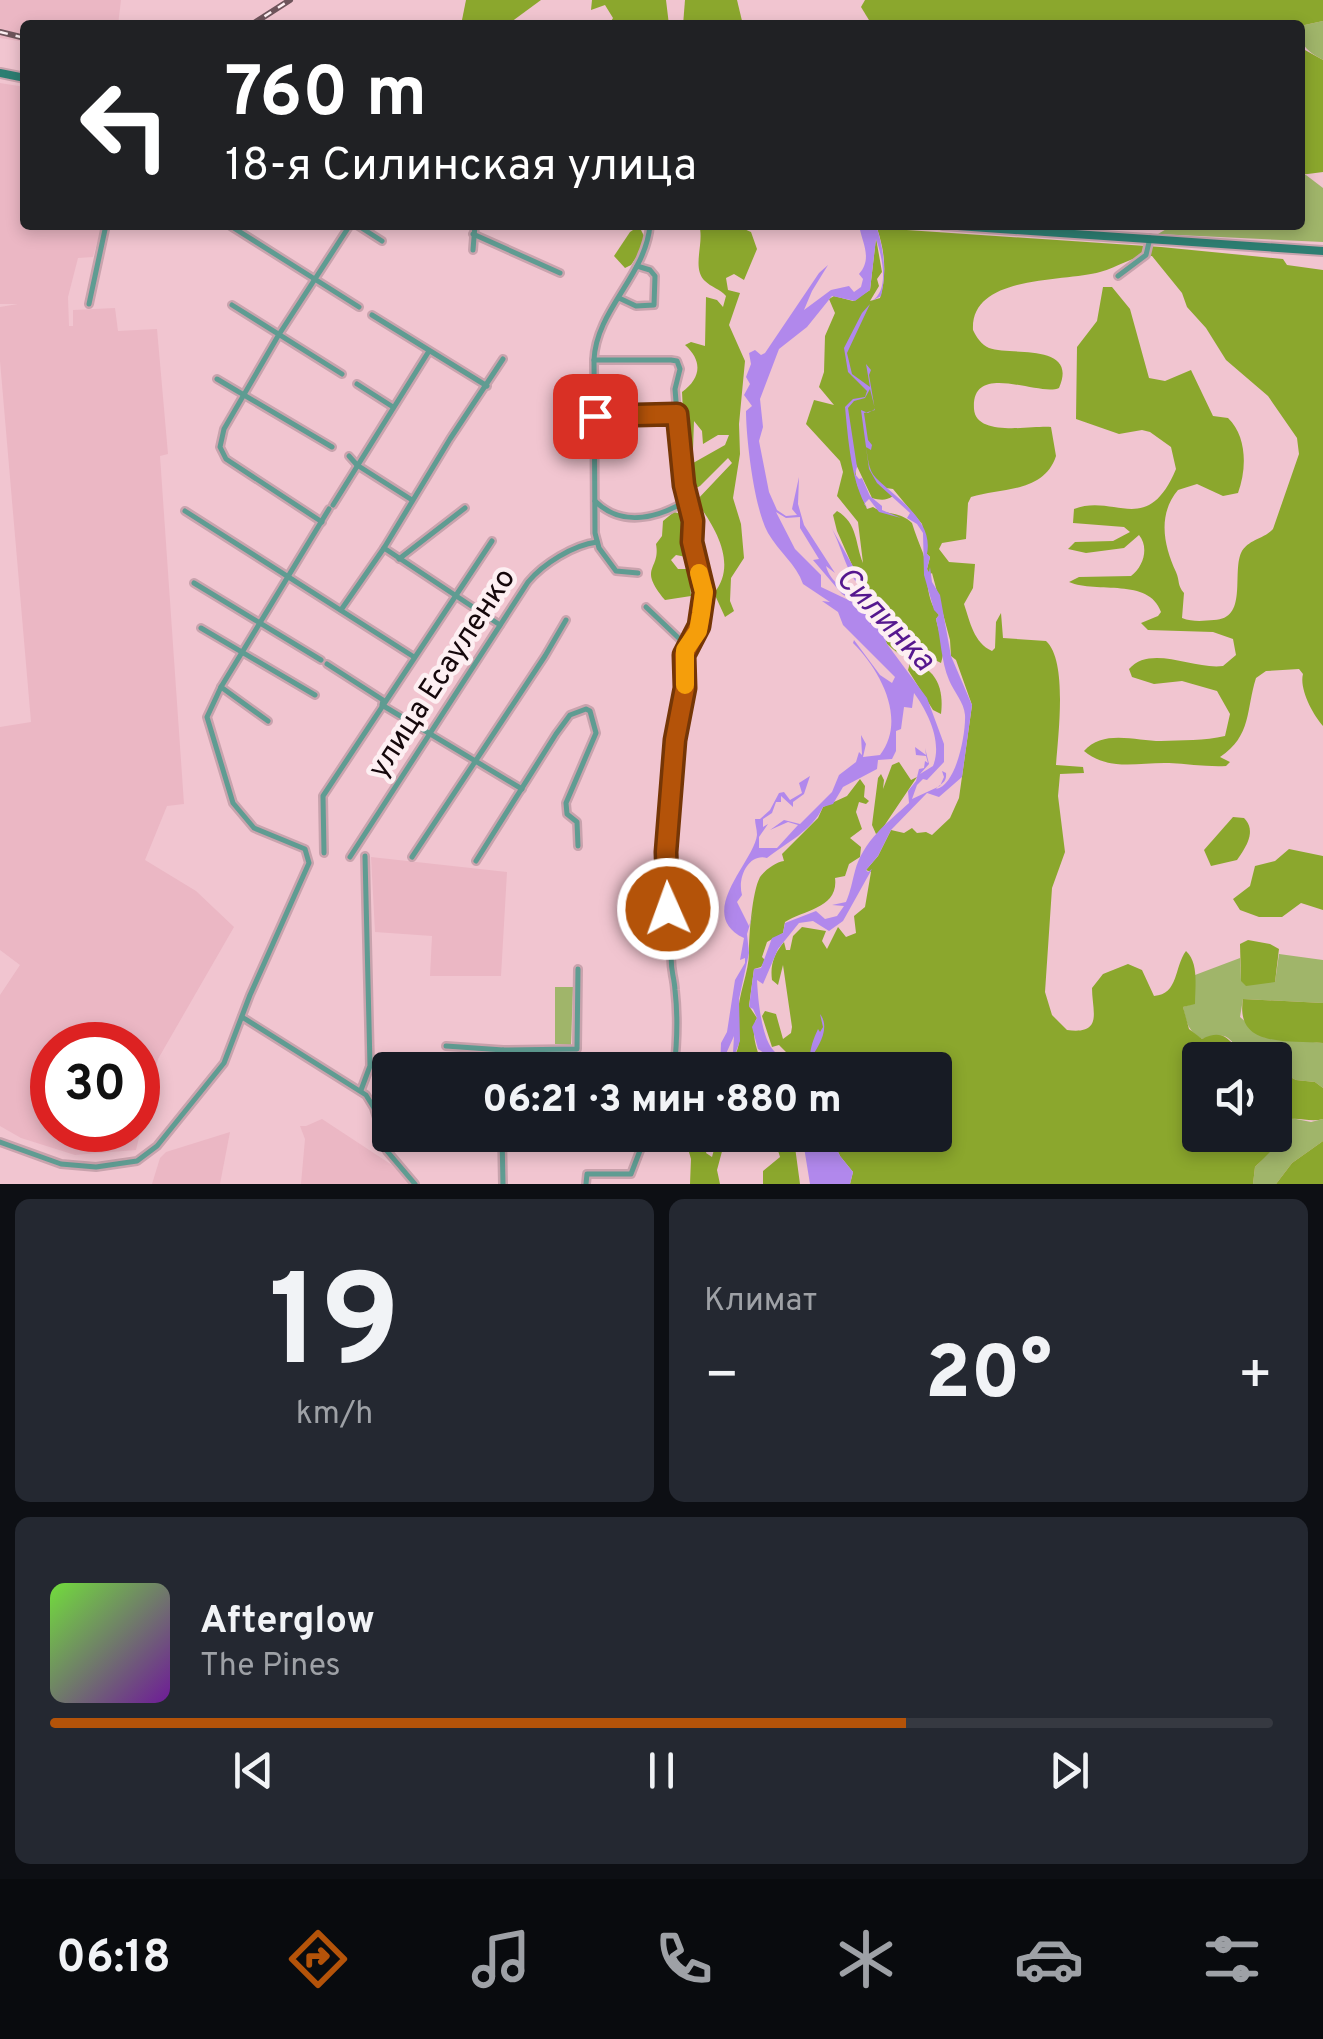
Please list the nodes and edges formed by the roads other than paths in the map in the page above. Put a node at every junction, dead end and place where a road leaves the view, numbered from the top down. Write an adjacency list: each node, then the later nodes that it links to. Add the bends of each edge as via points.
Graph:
1 (105, 230): 18 (street)
2 (237, 230): 16 (street)
3 (350, 230): 16 (street)
4 (363, 230): 10 (street)
5 (474, 230): 8 (street)
6 (650, 230): 13 (street)
7 (1032, 230): 9 (main road)
8 (473, 234): 11 (street); 14 (street)
9 (1150, 238): 12 (main road); 15 (street, via 1146,255)
10 (382, 241)
11 (472, 250)
12 (1323, 251)
13 (637, 266): 17 (street); 17 (street, via 656,276 654,305)
14 (560, 273)
15 (1118, 276)
16 (315, 279): 20 (street); 22 (street)
17 (618, 298): 25 (street, via 596,338)
18 (89, 304)
19 (232, 306): 22 (street)
20 (359, 307)
21 (372, 316): 23 (street)
22 (278, 336): 26 (street); 30 (street)
23 (428, 351): 29 (street); 31 (street)
24 (504, 359): 29 (street)
25 (594, 360): 32 (street, via 677,361); 33 (street)
26 (342, 374)
27 (218, 378): 30 (street)
28 (357, 384): 31 (street)
29 (487, 386): 37 (street)
30 (244, 394): 34 (street); 42 (street, via 224,429 220,447 226,458)
31 (393, 407): 36 (street)
32 (677, 414): 33 (street); 39 (street)
33 (595, 416): 38 (street)
34 (332, 446)
35 (349, 456): 36 (street)
36 (357, 465): 37 (street); 42 (street)
37 (412, 500): 45 (street)
38 (595, 500): 39 (street, via 618,517 654,516); 44 (street)
39 (688, 500): 57 (street, via 704,592 699,626)
40 (465, 508): 46 (street)
41 (185, 511): 48 (street)
42 (322, 522): 48 (street)
43 (492, 542): 50 (street)
44 (596, 542): 47 (street, via 616,572); 55 (street, улица Есауленко, via 536,572)
45 (384, 548): 46 (street); 52 (street)
46 (399, 559): 50 (street)
47 (638, 573)
48 (288, 577): 52 (street); 54 (street)
49 (194, 583): 54 (street)
50 (455, 596): 55 (street); 59 (street)
51 (646, 607): 57 (street)
52 (341, 610): 59 (street)
53 (566, 620): 65 (street)
54 (260, 624): 58 (street); 62 (street)
55 (500, 625): 64 (street, улица Есауленко)
56 (201, 628): 58 (street)
57 (687, 647): 77 (street, via 666,878)
58 (243, 652): 60 (street); 61 (street)
59 (415, 657): 62 (street)
60 (221, 687): 63 (street); 74 (street, via 207,717 234,803 254,828 305,849 309,863)
61 (315, 695)
62 (382, 705): 64 (street); 68 (street, via 323,796)
63 (268, 720)
64 (428, 733): 65 (street); 71 (street, улица Есауленко)
65 (475, 764): 66 (street); 70 (street)
66 (522, 789): 67 (street, via 570,715 590,712 596,734 566,803 577,822); 72 (street)
67 (578, 846)
68 (324, 854)
69 (365, 856): 78 (street, via 370,1066)
70 (412, 857)
71 (350, 858)
72 (476, 860)
73 (578, 969): 76 (street, via 577,1050)
74 (242, 1018): 78 (street); 79 (street, via 224,1064 137,1161 60,1164)
75 (446, 1046): 76 (street)
76 (503, 1050)
77 (674, 1052)
78 (361, 1090): 82 (street, via 374,1108 386,1152)
79 (0, 1142)
80 (502, 1152): 83 (street)
81 (639, 1152): 84 (street, via 631,1174 588,1174)
82 (415, 1184)
83 (503, 1184)
84 (586, 1184)

